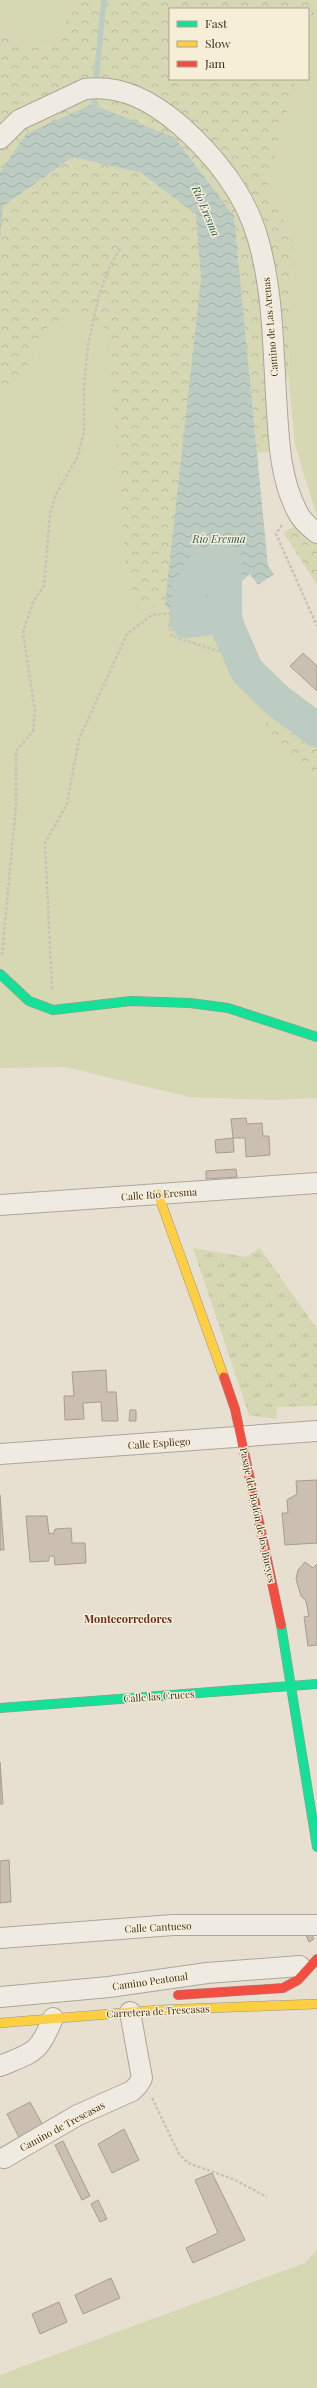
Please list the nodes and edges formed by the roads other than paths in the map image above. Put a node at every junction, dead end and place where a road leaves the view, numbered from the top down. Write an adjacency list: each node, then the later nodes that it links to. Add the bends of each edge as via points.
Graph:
1 (0, 139): 2 (street, Camino de Las Arenas, via 19,120 85,89 95,88 117,90 140,97 172,118 198,140 239,192 258,239 268,291 280,456 286,483 297,512)
2 (317, 533)
3 (0, 974): 4 (street, via 30,1000 53,1010 131,1001 190,1004 228,1008)
4 (317, 1037)
5 (317, 1183): 6 (street, Calle Río Eresma)
6 (158, 1194): 7 (street, Calle Río Eresma); 9 (street, Pasaje del Bodón de los Bueyes, via 235,1409)
7 (0, 1205)
8 (317, 1431): 9 (street, Calle Espliego)
9 (242, 1438): 10 (street, Calle Espliego); 12 (street, Pasaje del Bodón de los Bueyes)
10 (0, 1454)
11 (317, 1684): 12 (street, Calle las Cruces)
12 (292, 1687): 13 (street, Calle las Cruces); 14 (street, Pasaje del Bodón de los Bueyes)
13 (0, 1708)
14 (317, 1847)
15 (317, 1925): 16 (street, Calle Cantueso, via 173,1925)
16 (0, 1938)
17 (308, 1963): 18 (street, Camino Peatonal, via 207,1973 109,1987); 20 (street, via 298,1980 283,1988 167,1997)
18 (0, 1997)
19 (317, 2004): 20 (street, Carretera de Trescasas, via 270,2004)
20 (137, 2012): 21 (street, Carretera de Trescasas); 24 (street, Camino de Trescasas, via 142,2078 138,2085 132,2091 78,2115)
21 (53, 2018): 22 (street, Carretera de Trescasas); 23 (street, via 45,2039 36,2050)
22 (0, 2023)
23 (0, 2066)
24 (4, 2158)

